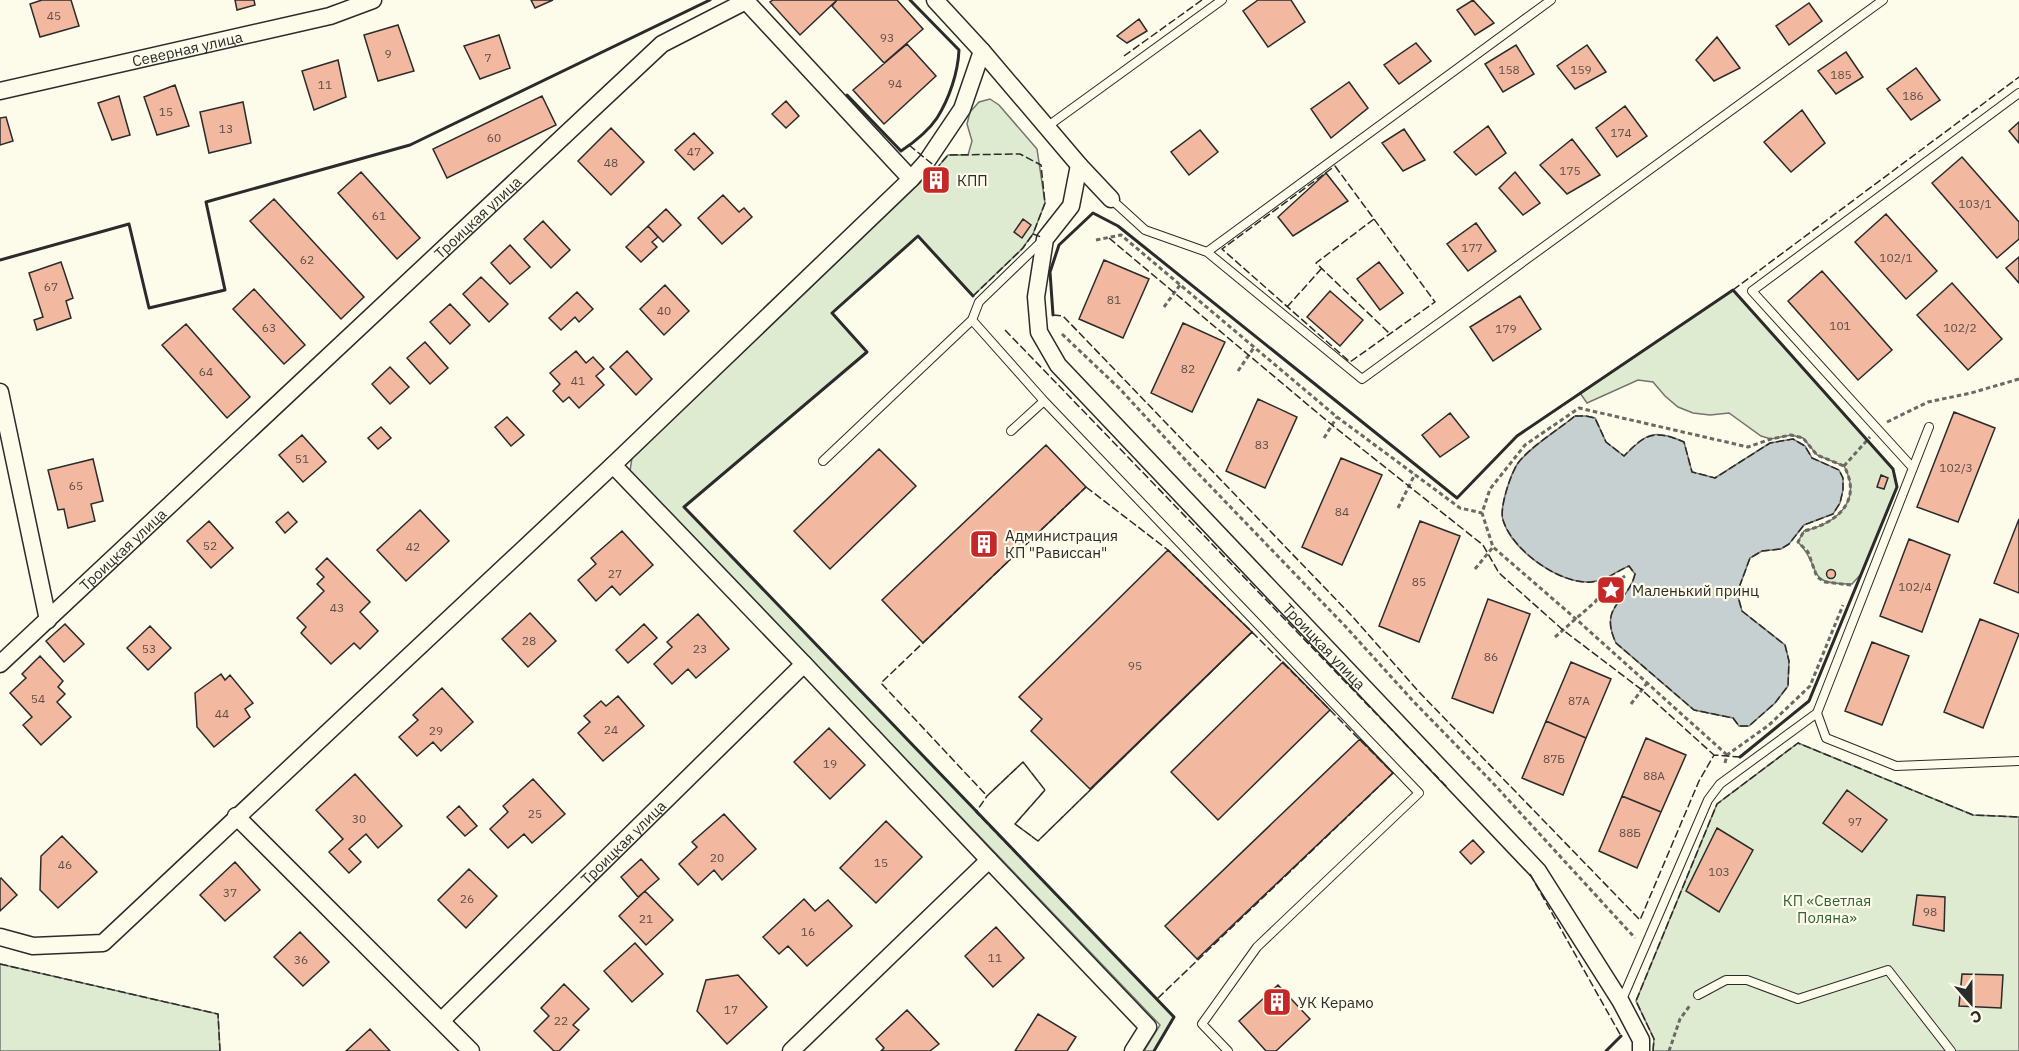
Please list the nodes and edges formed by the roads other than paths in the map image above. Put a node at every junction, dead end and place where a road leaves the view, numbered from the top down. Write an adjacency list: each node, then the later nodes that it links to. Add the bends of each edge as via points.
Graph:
1 (373, 0): 7 (street, Северная улица, via 330,16)
2 (935, 0): 6 (street)
3 (1222, 0): 9 (lane)
4 (1551, 0): 14 (lane)
5 (1883, 0): 14 (lane, via 1362,378)
6 (982, 51): 9 (street); 11 (street, via 962,109)
7 (0, 91)
8 (2019, 93): 22 (lane, via 1752,291)
9 (1048, 126): 10 (street)
10 (1079, 165): 12 (street); 13 (street, via 1071,206)
11 (910, 179): 21 (street); 23 (street, Троицкая улица, via 746,1 662,44)
12 (1111, 199): 14 (lane, via 1145,230)
13 (1045, 239): 15 (lane, via 979,302); 32 (street, Троицкая улица, via 1036,297 1039,332 1058,365 1538,871)
14 (1207, 252)
15 (972, 320): 17 (lane); 20 (lane)
16 (0, 392): 23 (street)
17 (1044, 401): 19 (lane); 37 (lane, via 1419,793 1257,947 1202,1024)
18 (1929, 427): 22 (lane)
19 (1011, 431)
20 (823, 461)
21 (613, 465): 24 (street); 28 (street)
22 (1914, 468): 26 (lane)
23 (48, 620): 25 (street, Троицкая улица)
24 (804, 663): 29 (street); 33 (street, Троицкая улица)
25 (0, 664)
26 (1817, 713): 27 (lane, via 1826,738 1896,766); 32 (lane, via 1720,784 1708,800)
27 (2019, 761)
28 (237, 816): 30 (street, via 103,943 33,946); 33 (street)
29 (989, 860): 35 (street); 36 (street, via 1148,1027)
30 (0, 937)
31 (1698, 994): 39 (lane, via 1726,980 1748,980 1798,999 1888,970)
32 (1621, 1002): 38 (street, Троицкая улица, via 1641,1040)
33 (442, 1020): 34 (street)
34 (471, 1051)
35 (791, 1051)
36 (1133, 1051)
37 (1228, 1051)
38 (1641, 1051)
39 (1951, 1051)

